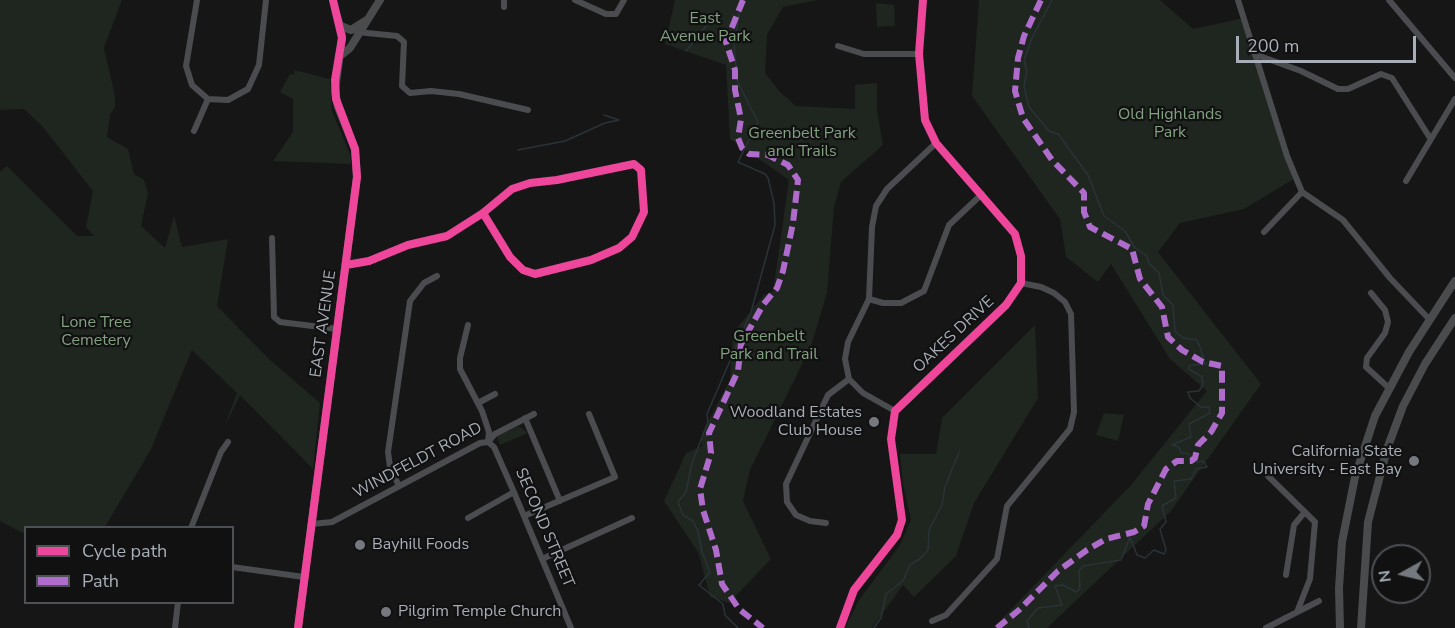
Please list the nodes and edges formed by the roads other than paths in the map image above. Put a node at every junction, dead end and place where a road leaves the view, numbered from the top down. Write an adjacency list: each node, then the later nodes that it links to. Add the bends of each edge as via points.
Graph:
1 (197, 0): 19 (street, via 186,66 192,85)
2 (266, 0): 19 (street, via 259,65 248,89 228,100)
3 (333, 0): 11 (street)
4 (380, 0): 10 (street)
5 (575, 0): 9 (street, via 606,14 616,14)
6 (923, 0): 15 (street)
7 (1238, 0): 16 (street)
8 (1389, 0): 18 (street)
9 (624, 2)
10 (367, 20): 12 (street); 13 (street)
11 (341, 26): 12 (street); 17 (street, EAST AVENUE)
12 (351, 30): 13 (street)
13 (361, 33): 17 (street); 21 (street, via 397,36 404,42 402,86 410,93 431,90 459,94)
14 (838, 46): 15 (street, via 864,54)
15 (919, 54): 24 (street, via 925,120)
16 (1257, 55): 23 (street, via 1338,89 1348,89 1381,74 1392,78); 26 (street, via 1287,156)
17 (339, 57): 31 (street, EAST AVENUE, via 336,99 355,149 357,177)
18 (1455, 78)
19 (208, 99): 22 (street)
20 (1455, 99): 23 (street)
21 (528, 110)
22 (194, 131)
23 (1430, 138): 25 (street)
24 (936, 143): 27 (street); 36 (street, via 887,189 876,206)
25 (1406, 181)
26 (1302, 192): 29 (street); 38 (street, via 1343,219)
27 (982, 194): 34 (street, via 1015,234 1021,256); 36 (street, via 949,225 924,291 901,303)
28 (483, 213): 28 (street, via 510,257 522,270 535,274 591,260 619,248 632,237 644,212 644,183 641,170 634,164 530,183 512,189); 31 (street, via 447,236)
29 (1264, 232)
30 (272, 238): 40 (street, via 274,317 280,322)
31 (346, 265): 40 (street, EAST AVENUE)
32 (437, 276): 52 (street, via 415,291 408,312 388,452)
33 (1455, 281): 38 (street)
34 (1021, 283): 45 (street, OAKES DRIVE, via 1006,305); 69 (street, via 1054,293 1071,314 1074,412 1070,429 1007,506 997,559 946,615)
35 (1371, 293): 42 (street, via 1385,310 1388,322 1366,367)
36 (869, 299): 41 (street, via 849,342 845,359)
37 (1455, 318): 76 (street, via 1409,395 1387,448 1368,522)
38 (1429, 319): 42 (street)
39 (468, 325): 44 (street, SECOND STREET, via 460,369)
40 (337, 329): 60 (street, EAST AVENUE)
41 (849, 380): 45 (street); 59 (street, via 828,394 786,484 787,502 796,514)
42 (1389, 388): 75 (street, via 1355,477 1346,520 1339,588)
43 (495, 394): 44 (street)
44 (478, 403): 50 (street, SECOND STREET, via 489,432)
45 (895, 411): 73 (street, via 891,439 902,520 897,535 854,590)
46 (534, 414): 48 (street, WINDFELDT ROAD)
47 (589, 414): 54 (street, via 615,477)
48 (525, 418): 50 (street, WINDFELDT ROAD); 54 (street)
49 (228, 441): 61 (street)
50 (488, 442): 52 (street, WINDFELDT ROAD); 53 (street, SECOND STREET, via 494,447)
51 (1268, 476): 55 (street)
52 (399, 486): 60 (street, WINDFELDT ROAD, via 332,522)
53 (514, 492): 56 (street, SECOND STREET); 57 (street)
54 (560, 501): 56 (street)
55 (1304, 513): 64 (street, via 1294,525); 68 (street, via 1314,522 1314,534 1310,579)
56 (524, 516): 62 (street, SECOND STREET)
57 (468, 518)
58 (632, 518): 62 (street)
59 (826, 523)
60 (312, 524): 65 (street, EAST AVENUE)
61 (192, 526)
62 (542, 559): 72 (street, SECOND STREET)
63 (234, 567): 65 (street)
64 (1286, 575)
65 (304, 577): 71 (street, EAST AVENUE)
66 (1319, 601): 68 (street)
67 (178, 604): 70 (street)
68 (1296, 612): 74 (street)
69 (932, 621)
70 (175, 628)
71 (298, 628)
72 (571, 628)
73 (840, 628)
74 (1266, 628)
75 (1340, 628)
76 (1360, 628)

